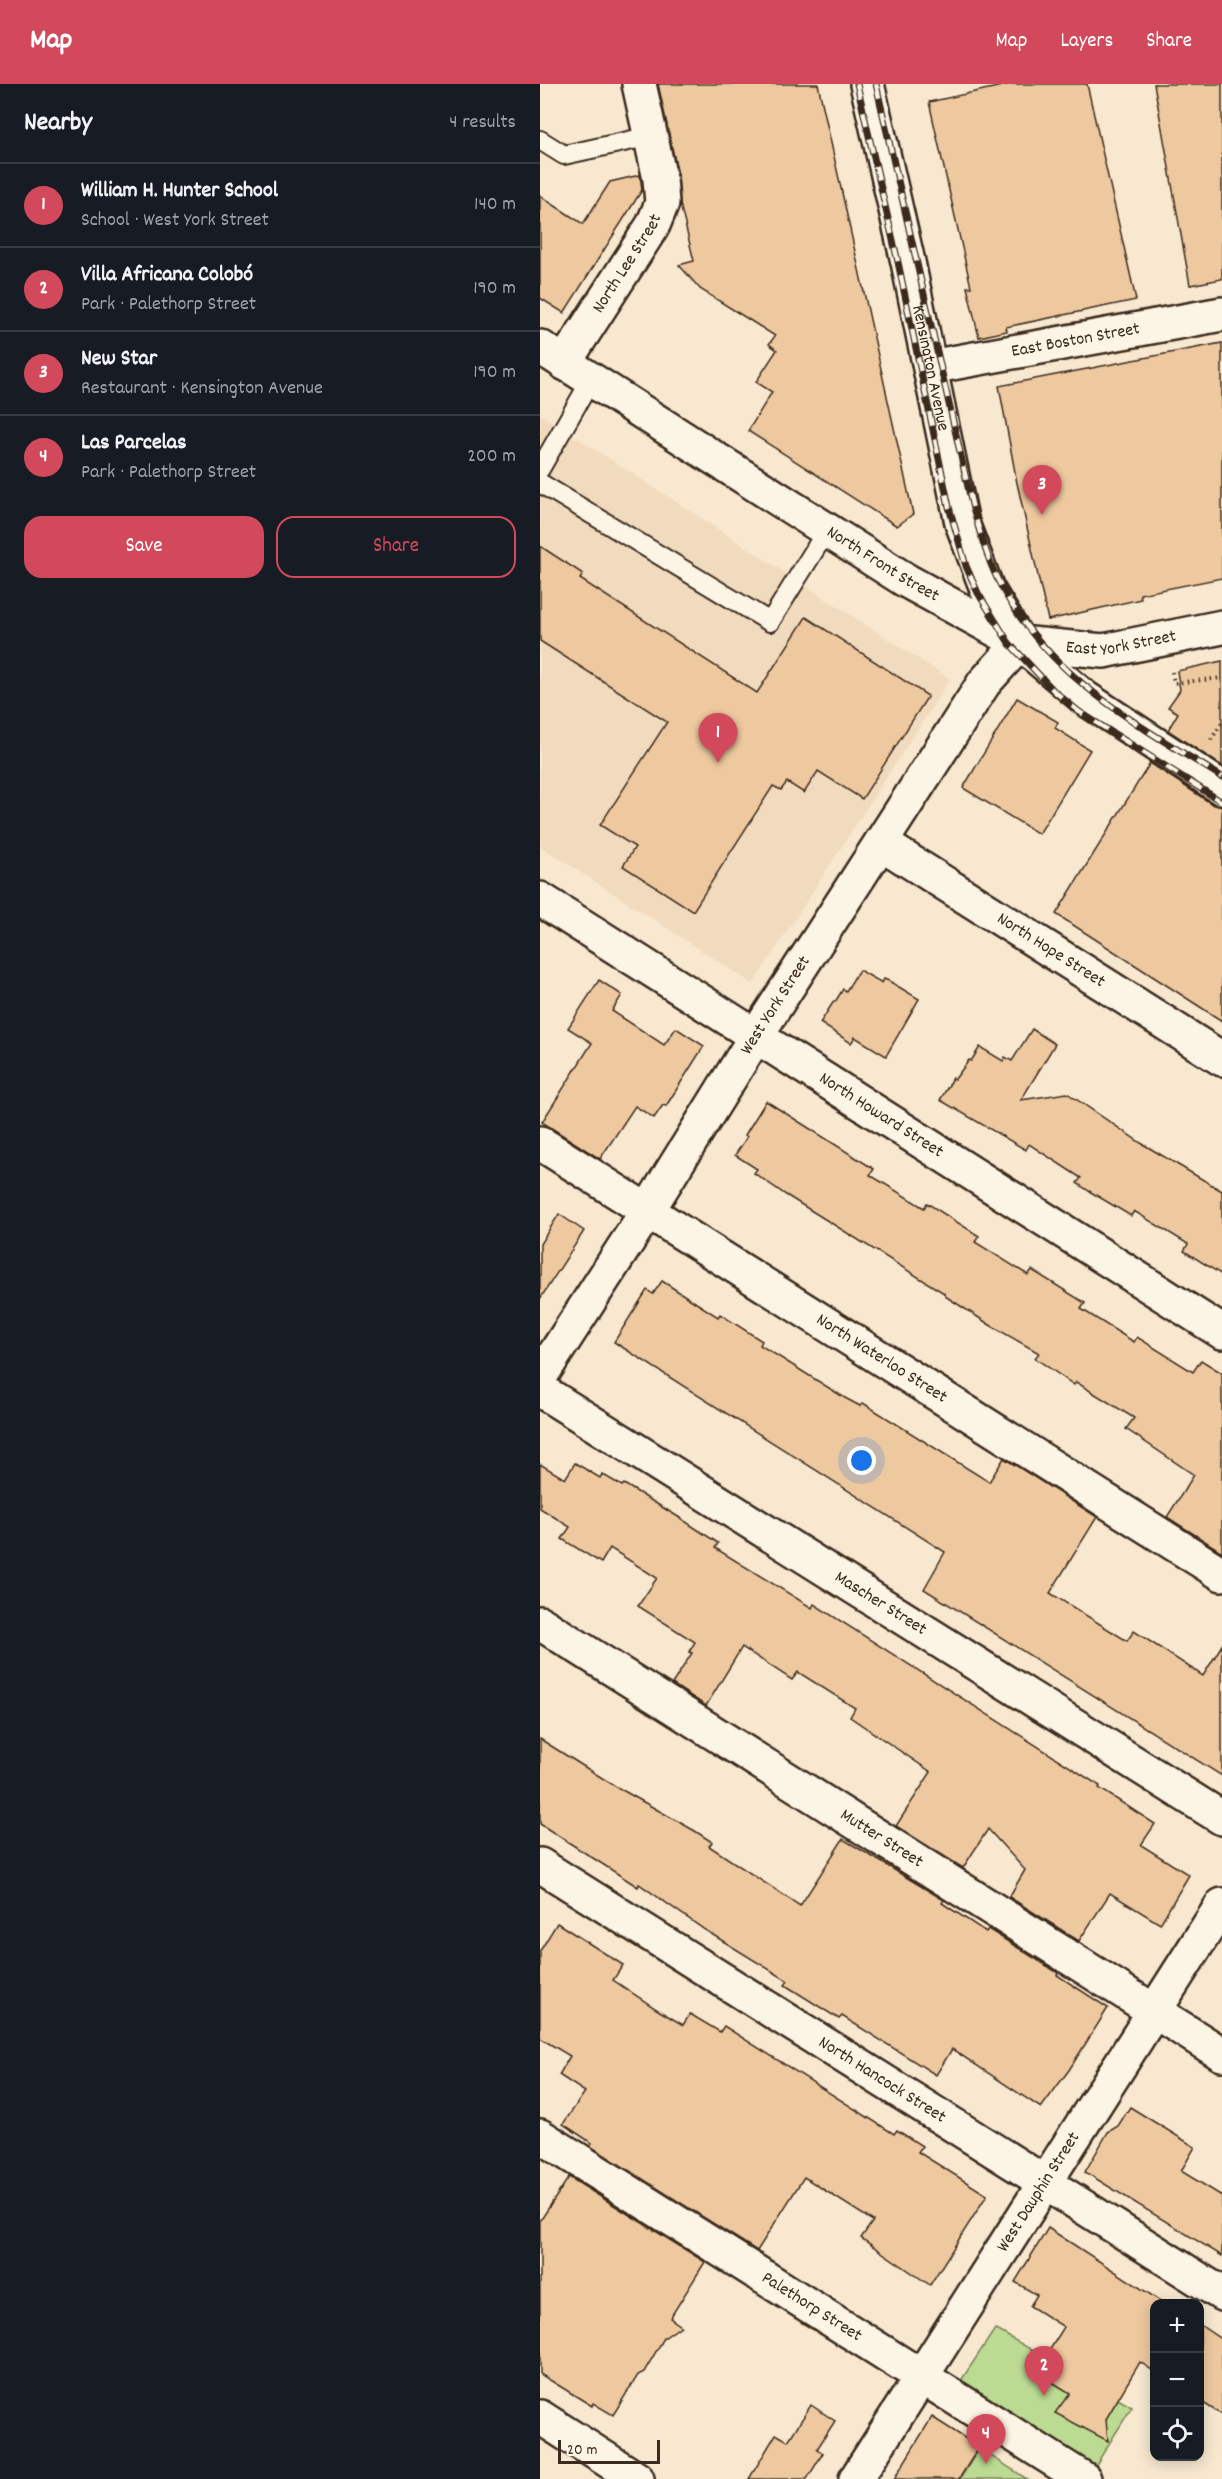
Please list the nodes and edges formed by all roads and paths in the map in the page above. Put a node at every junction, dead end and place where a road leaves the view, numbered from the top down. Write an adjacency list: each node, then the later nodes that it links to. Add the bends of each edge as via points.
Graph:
1 (639, 84): 3 (street, North Lee Street)
2 (867, 84): 7 (street, Kensington Avenue)
3 (651, 136): 4 (lane, via 564,155); 6 (street, North Lee Street, via 662,203 653,225)
4 (540, 140)
5 (1222, 314): 7 (street, East Boston Street)
6 (565, 363): 8 (lane); 10 (street, North Front Street)
7 (930, 368): 12 (street, Kensington Avenue, via 962,523 987,589)
8 (540, 470)
9 (540, 483): 10 (lane, via 770,622)
10 (827, 530): 12 (street, North Front Street, via 907,581)
11 (1222, 627): 12 (street, East York Street, via 1103,651)
12 (1020, 643): 17 (street, North Front Street, via 1085,698); 18 (street, West York Street, via 984,683)
13 (1222, 678): 14 (path)
14 (1174, 683)
15 (1222, 723): 16 (path)
16 (1208, 745)
17 (1222, 788)
18 (881, 843): 20 (street, West York Street); 21 (street, North Hope Street)
19 (540, 899): 20 (street, North Howard Street)
20 (756, 1036): 23 (street, West York Street); 24 (street, North Howard Street)
21 (1222, 1059)
22 (540, 1143): 23 (street, North Waterloo Street)
23 (648, 1210): 25 (street, West York Street); 27 (street, North Waterloo Street)
24 (1222, 1332)
25 (540, 1377)
26 (540, 1389): 29 (street, Mascher Street)
27 (1222, 1574)
28 (540, 1623): 32 (street, Mutter Street)
29 (1222, 1818)
30 (540, 1865): 35 (street, North Hancock Street)
31 (1222, 1905): 32 (street, West Dauphin Street)
32 (1154, 2011): 33 (street, Mutter Street); 35 (street, West Dauphin Street)
33 (1222, 2054)
34 (540, 2136): 37 (street, Palethorp Street)
35 (1046, 2182): 36 (street, North Hancock Street); 37 (street, West Dauphin Street)
36 (1222, 2294)
37 (922, 2376): 40 (street, West Dauphin Street); 41 (street, Palethorp Street)
38 (540, 2417): 39 (street)
39 (637, 2479)
40 (856, 2479)
41 (1084, 2479)

